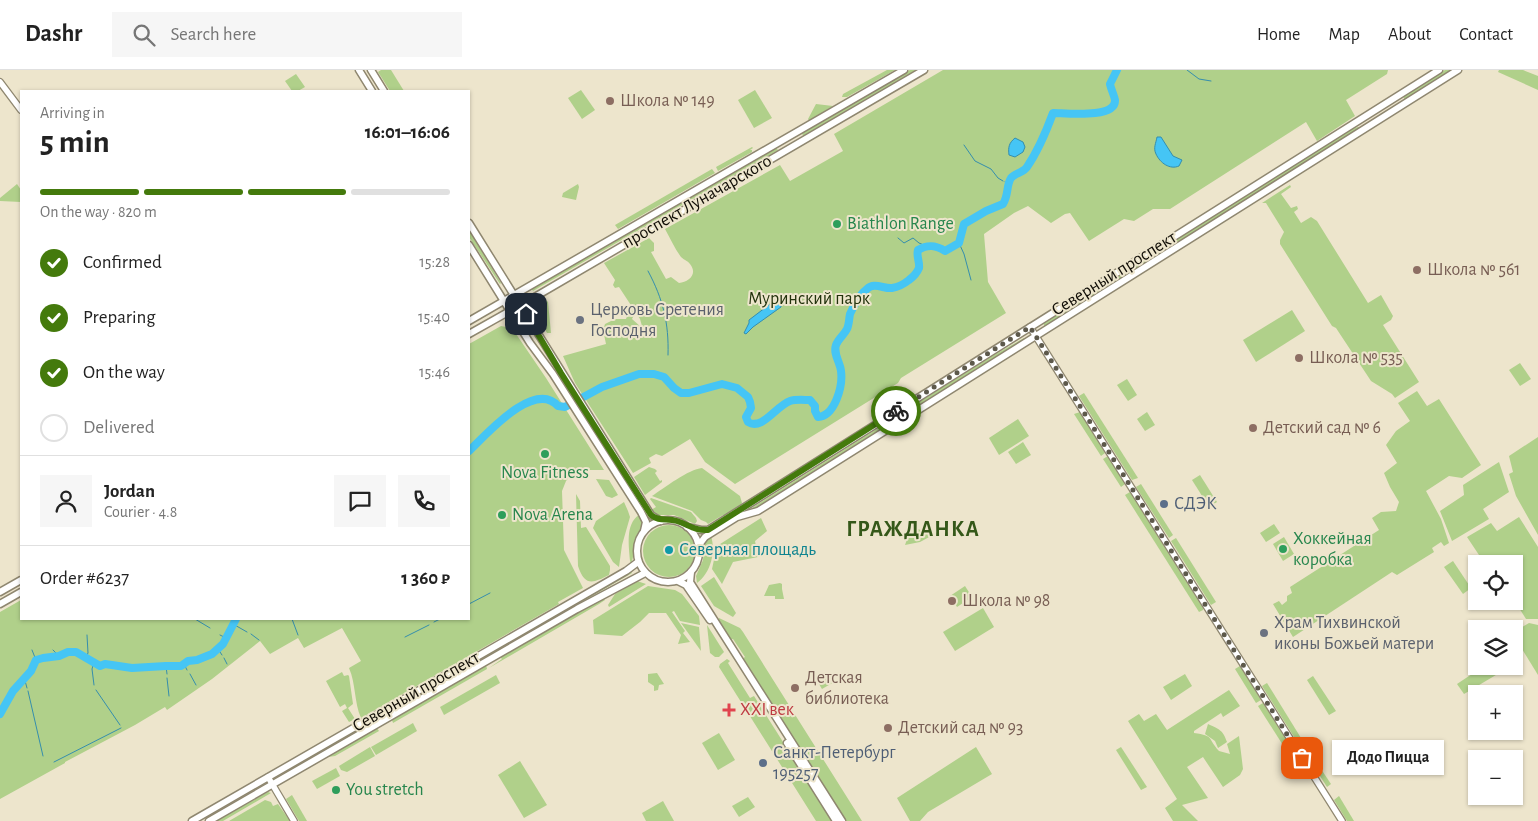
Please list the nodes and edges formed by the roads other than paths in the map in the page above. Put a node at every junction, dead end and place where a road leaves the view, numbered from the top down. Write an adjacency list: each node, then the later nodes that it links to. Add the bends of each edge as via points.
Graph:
1 (359, 70): 8 (main road)
2 (370, 70): 9 (main road)
3 (904, 70): 13 (main road, проспект Луначарского)
4 (924, 70): 14 (main road, проспект Луначарского)
5 (1439, 70): 11 (main road, Северный проспект)
6 (1458, 70): 12 (main road, Северный проспект)
7 (0, 82): 10 (street)
8 (371, 90)
9 (383, 90)
10 (20, 109)
11 (1361, 119): 12 (main road); 22 (main road, Северный проспект)
12 (1366, 128): 24 (main road, Северный проспект)
13 (777, 143): 14 (main road); 17 (main road, проспект Луначарского)
14 (782, 152): 19 (main road, проспект Луначарского)
15 (470, 225): 17 (main road)
16 (470, 247): 18 (main road)
17 (514, 294): 18 (main road, проспект Луначарского); 19 (main road)
18 (503, 300): 20 (main road); 21 (main road, проспект Луначарского)
19 (520, 305): 20 (main road, проспект Луначарского); 25 (main road)
20 (510, 311): 23 (main road, проспект Луначарского); 25 (main road)
21 (470, 320)
22 (1030, 327): 24 (street); 28 (main road, Северный проспект, via 708,530)
23 (470, 333)
24 (1036, 336): 30 (main road, Северный проспект, via 758,512 737,516 705,537); 46 (street)
25 (567, 390): 26 (main road)
26 (581, 412): 27 (main road, via 651,515); 29 (main road, via 641,512 646,522)
27 (661, 520): 28 (main road, via 675,520); 29 (main road)
28 (687, 526): 30 (main road)
29 (644, 531): 31 (main road, via 637,546)
30 (699, 545): 32 (main road, via 698,559)
31 (638, 562): 33 (main road); 39 (main road, Северный проспект)
32 (691, 572): 35 (main road); 45 (main road, via 690,582)
33 (645, 573): 35 (main road, via 660,582); 40 (main road, Северный проспект)
34 (20, 581): 36 (main road)
35 (678, 581): 44 (main road, via 686,585 707,616)
36 (0, 592)
37 (20, 593): 38 (main road)
38 (0, 604)
39 (268, 777): 40 (street); 41 (main road, Северный проспект)
40 (272, 784): 42 (main road, Северный проспект); 43 (street)
41 (192, 821)
42 (209, 821)
43 (294, 821)
44 (836, 821)
45 (842, 821)
46 (1342, 821)

